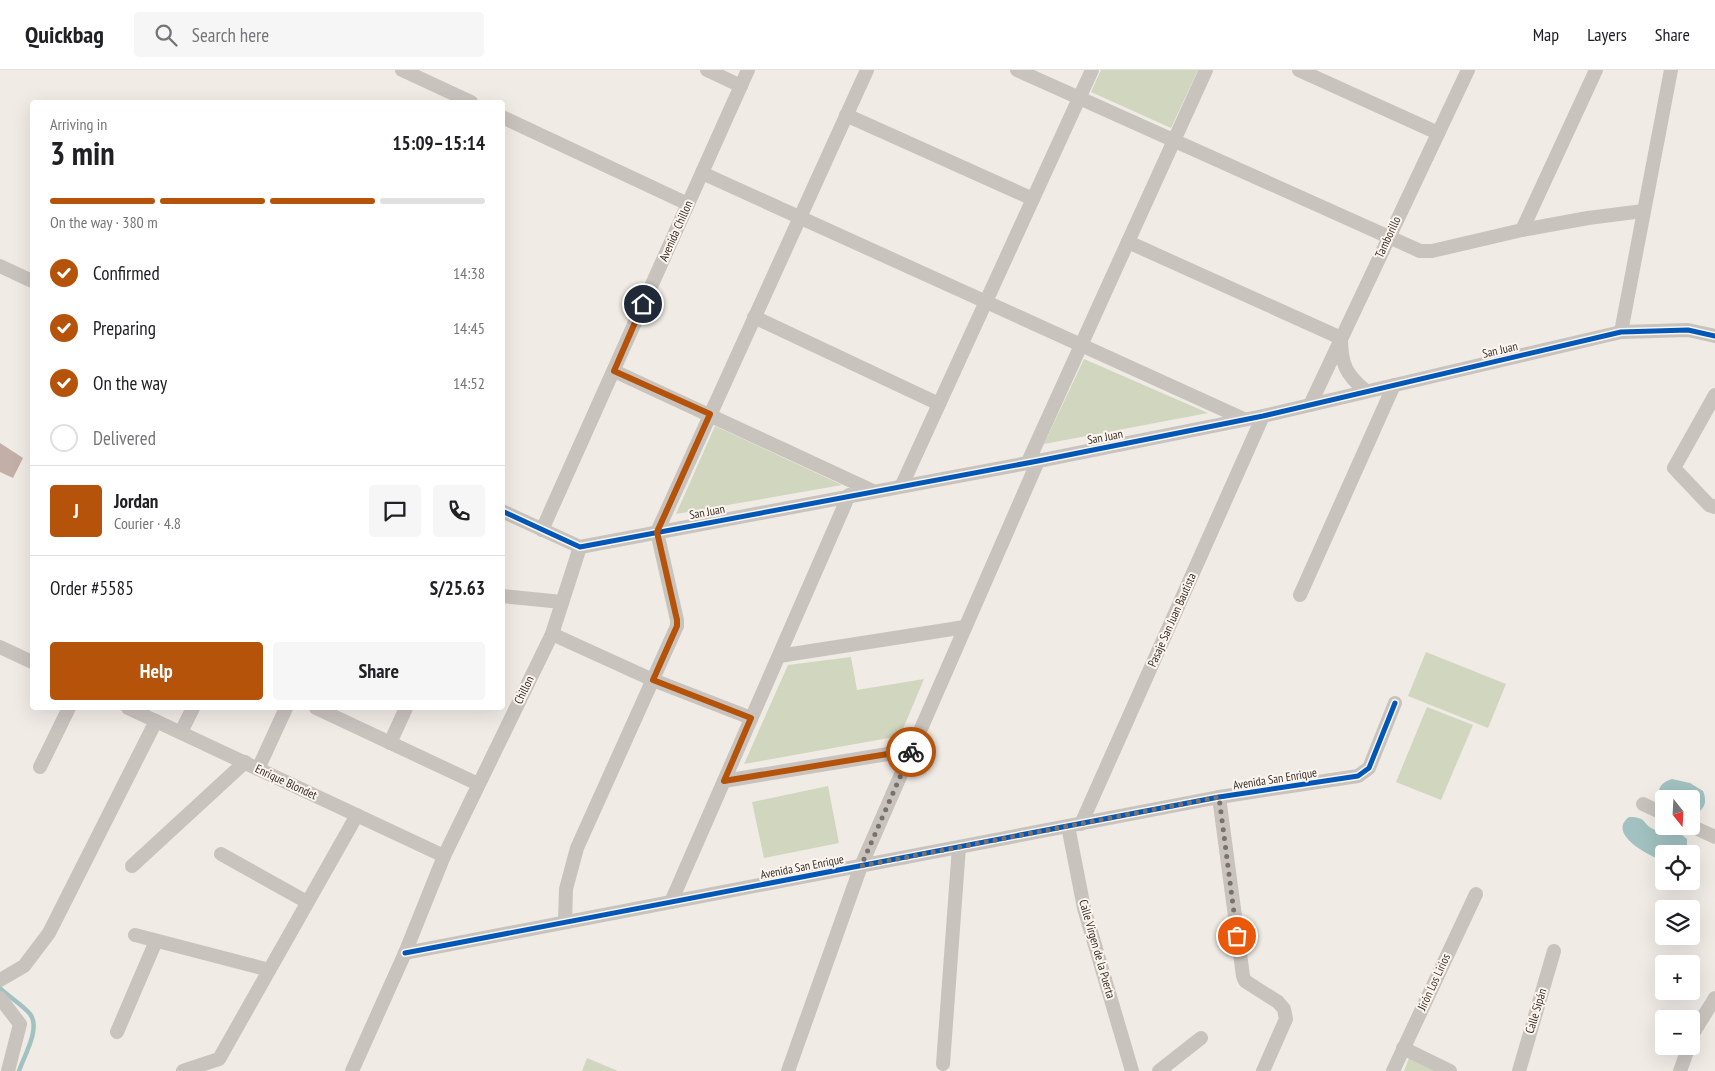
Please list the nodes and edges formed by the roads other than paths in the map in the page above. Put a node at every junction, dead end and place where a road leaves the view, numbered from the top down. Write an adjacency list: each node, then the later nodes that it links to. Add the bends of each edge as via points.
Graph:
1 (402, 70): 14 (street)
2 (707, 70): 12 (street)
3 (748, 70): 12 (street, Avenida Chillon)
4 (867, 70): 15 (street)
5 (1018, 70): 13 (street)
6 (1092, 70): 13 (street)
7 (1206, 70): 18 (street)
8 (1299, 70): 17 (street)
9 (1468, 70): 17 (street, Tamborillo)
10 (1596, 70): 24 (street)
11 (1671, 70): 22 (street)
12 (741, 86): 19 (street, Avenida Chillon)
13 (1079, 98): 18 (street); 20 (street)
14 (467, 100)
15 (846, 115): 20 (street); 23 (street)
16 (505, 118): 21 (street)
17 (1438, 133): 25 (street, Tamborillo)
18 (1174, 141): 25 (street); 26 (street)
19 (702, 173): 21 (street, Avenida Chillon); 23 (street)
20 (1033, 199): 29 (street)
21 (688, 204): 35 (street, Avenida Chillon)
22 (1643, 211): 24 (street); 31 (street)
23 (800, 217): 29 (street); 30 (street)
24 (1522, 230): 25 (street, via 1432,251 1420,251)
25 (1388, 238): 33 (street, Tamborillo)
26 (1128, 242): 33 (street); 34 (street)
27 (0, 266): 28 (street)
28 (30, 280)
29 (986, 302): 34 (street); 39 (street)
30 (754, 317): 39 (street); 41 (street)
31 (1620, 332): 32 (street, San Juan, via 1688,330); 36 (street, San Juan)
32 (1715, 336)
33 (1341, 338): 37 (street, via 1345,368); 40 (street, Tamborillo)
34 (1081, 345): 43 (street); 44 (street)
35 (614, 371): 41 (street); 50 (street, Avenida Chillon)
36 (1394, 385): 37 (street, San Juan); 53 (street)
37 (1366, 391): 40 (street, San Juan)
38 (1715, 395): 48 (street, via 1674,468 1709,505)
39 (939, 404): 45 (street)
40 (1310, 405): 42 (street, San Juan)
41 (710, 414): 46 (street); 51 (street)
42 (1262, 416): 43 (street, San Juan); 83 (street, Pasaje San Juan Bautista)
43 (1244, 419): 44 (street, San Juan)
44 (1033, 461): 45 (street, San Juan); 56 (street)
45 (902, 485): 46 (street, San Juan)
46 (873, 491): 47 (street, San Juan)
47 (849, 496): 51 (street, San Juan); 59 (street)
48 (1715, 507)
49 (505, 512): 50 (street)
50 (542, 530): 52 (street)
51 (657, 532): 52 (street, San Juan); 61 (street, via 677,626)
52 (580, 547): 55 (street, Chillon)
53 (1300, 595)
54 (505, 596): 55 (street)
55 (562, 602): 57 (street, Chillon)
56 (966, 626): 59 (street); 73 (street)
57 (552, 634): 61 (street); 78 (street, Chillon)
58 (0, 647): 60 (street)
59 (779, 656): 69 (street)
60 (30, 661)
61 (653, 680): 69 (street); 94 (street, via 577,848 566,889)
62 (1395, 703): 79 (street, Avenida San Enrique, via 1369,768 1358,776)
63 (68, 710): 75 (street)
64 (132, 710): 70 (street, Enrique Blondet)
65 (192, 710): 71 (street)
66 (285, 710): 76 (street)
67 (320, 710): 72 (street)
68 (405, 710): 72 (street)
69 (751, 718): 77 (street)
70 (156, 721): 71 (street, Enrique Blondet); 100 (street, via 49,933 24,966)
71 (182, 732): 74 (street, Enrique Blondet)
72 (390, 742): 78 (street)
73 (912, 750): 77 (street); 90 (street)
74 (245, 762): 76 (street, Enrique Blondet); 89 (street)
75 (40, 767)
76 (258, 769): 82 (street, Enrique Blondet)
77 (724, 781): 93 (street)
78 (478, 784): 88 (street, Chillon)
79 (1219, 797): 83 (street, Avenida San Enrique); 115 (street, via 1243,976 1245,982 1278,1002 1286,1018)
80 (1643, 804): 81 (street)
81 (1655, 810)
82 (357, 815): 88 (street, Enrique Blondet); 92 (street)
83 (1075, 825): 86 (street, Avenida San Enrique); 113 (street, Calle Virgen de la Puerta, via 1084,908)
84 (1700, 830): 85 (street)
85 (1715, 838)
86 (959, 847): 90 (street, Avenida San Enrique); 108 (street)
87 (221, 854): 92 (street)
88 (444, 856): 98 (street, Chillon)
89 (132, 866)
90 (861, 866): 93 (street, Avenida San Enrique); 112 (street)
91 (1476, 894): 106 (street, Jirón Los Lirios)
92 (307, 902): 99 (street)
93 (670, 902): 94 (street, Avenida San Enrique)
94 (565, 922): 98 (street, Avenida San Enrique)
95 (135, 935): 96 (street)
96 (156, 940): 99 (street); 104 (street)
97 (1554, 951): 118 (street, Calle Sipán)
98 (405, 953): 111 (street, Chillon)
99 (269, 970): 110 (street, via 219,1060)
100 (0, 980)
101 (0, 998): 109 (street, via 20,1024)
102 (1715, 998): 103 (street)
103 (1700, 1021)
104 (117, 1032)
105 (1201, 1038): 114 (street)
106 (1403, 1048): 116 (street, Jirón Los Lirios); 117 (street)
107 (1686, 1055): 119 (street)
108 (942, 1064)
109 (8, 1071)
110 (183, 1071)
111 (352, 1071)
112 (788, 1071)
113 (1132, 1071)
114 (1158, 1071)
115 (1263, 1071)
116 (1392, 1071)
117 (1450, 1071)
118 (1518, 1071)
119 (1680, 1071)

